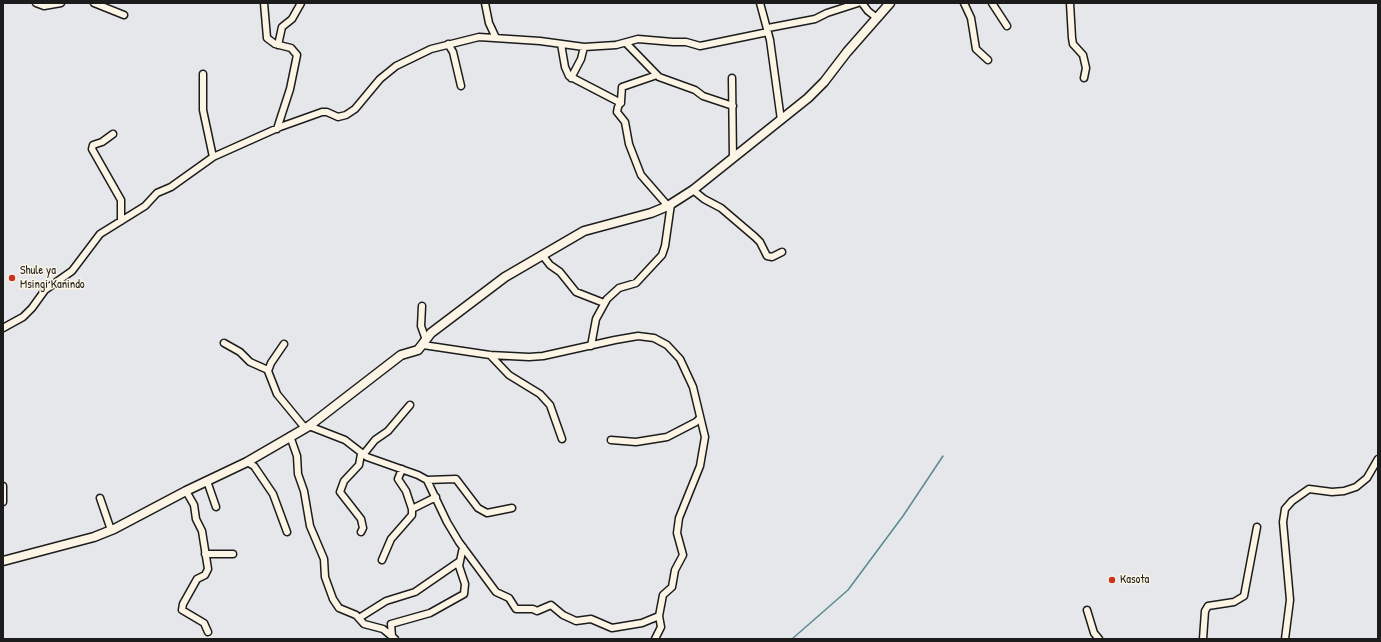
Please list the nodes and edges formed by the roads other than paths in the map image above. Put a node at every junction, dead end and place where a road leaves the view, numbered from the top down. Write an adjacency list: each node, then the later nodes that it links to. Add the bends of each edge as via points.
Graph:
1 (36, 3): 2 (street, via 44,6)
2 (61, 3)
3 (94, 3): 14 (street)
4 (264, 3): 22 (street, via 267,38)
5 (301, 3): 22 (street, via 292,19 282,26)
6 (485, 3): 18 (street)
7 (760, 3): 17 (street)
8 (858, 3): 17 (street, via 815,19)
9 (862, 3): 15 (street)
10 (890, 3): 15 (street)
11 (964, 3): 24 (street, via 971,18 976,49)
12 (992, 3): 16 (street)
13 (1070, 3): 29 (street, via 1073,44 1083,55 1086,68)
14 (124, 15)
15 (877, 18): 33 (street, via 824,82)
16 (1007, 26)
17 (768, 30): 19 (street, via 700,46 686,42 650,39); 33 (street)
18 (496, 38): 20 (street, via 479,37); 21 (street)
19 (626, 42): 23 (street); 26 (street)
20 (448, 44): 30 (street); 34 (street, via 431,49 396,66 380,79 355,109 346,115 338,117 322,112)
21 (561, 44): 23 (street); 27 (street, via 565,67)
22 (278, 45): 34 (street, via 291,48 298,55)
23 (584, 47): 27 (street)
24 (988, 60)
25 (202, 74): 36 (street, via 203,110)
26 (656, 75): 31 (street, via 622,87); 32 (street)
27 (571, 78): 31 (street, via 594,87)
28 (732, 78): 32 (street)
29 (1084, 78)
30 (461, 86)
31 (621, 103): 39 (street, via 617,112 625,122 629,144 640,175)
32 (733, 106): 37 (street)
33 (781, 120): 37 (street)
34 (277, 129): 36 (street)
35 (113, 134): 40 (street, via 93,145 92,149 121,200)
36 (213, 157): 40 (street, via 171,187 157,193 144,206)
37 (733, 158): 38 (street)
38 (694, 190): 39 (street); 41 (street, via 721,208 755,237 767,256 770,258)
39 (670, 205): 42 (street, via 584,232); 43 (street, via 662,255 636,283 619,288)
40 (120, 221): 45 (street, via 100,234 78,265 45,290 23,317)
41 (782, 252)
42 (543, 256): 43 (street, via 576,292); 47 (street, via 505,277 431,332)
43 (604, 303): 49 (street, via 596,319)
44 (422, 306): 47 (street, via 421,326)
45 (3, 328)
46 (224, 343): 51 (street, via 240,352 250,362)
47 (425, 343): 50 (street); 54 (street, via 418,350 402,355)
48 (284, 344): 51 (street)
49 (591, 346): 50 (street, via 529,358); 53 (street, via 638,336 654,338 667,345 686,369)
50 (490, 355): 56 (street, via 509,375 540,394 550,405)
51 (268, 370): 54 (street, via 277,394)
52 (410, 405): 58 (street, via 388,431)
53 (700, 418): 57 (street, via 667,437 636,442); 83 (street, via 706,437 703,456 679,518 678,533 683,555 672,587 663,594)
54 (307, 427): 55 (street); 58 (street, via 345,440)
55 (290, 436): 60 (street); 84 (street, via 297,456 298,474 304,491 310,526 324,559 329,591 340,608)
56 (562, 439)
57 (611, 440)
58 (362, 455): 61 (street); 75 (street, via 359,465 340,486 340,492 361,519 364,528)
59 (1378, 459): 90 (street, via 1367,478 1356,486 1332,492 1309,489 1284,509 1290,600)
60 (247, 462): 63 (street); 74 (street, via 254,466 273,494)
61 (402, 469): 62 (street); 71 (street, via 398,479 406,491)
62 (427, 480): 66 (street); 70 (street, via 456,479 478,508 486,513)
63 (207, 481): 65 (street); 69 (street)
64 (3, 486): 68 (street)
65 (186, 491): 73 (street); 77 (street, via 194,505 196,519 202,531)
66 (436, 497): 71 (street); 76 (street, via 446,522)
67 (100, 498): 73 (street)
68 (3, 502)
69 (216, 506)
70 (512, 508)
71 (412, 509): 79 (street, via 412,515 391,539)
72 (1257, 526): 89 (street, via 1244,596 1234,602 1208,606 1205,611)
73 (111, 530): 80 (street, via 94,537)
74 (287, 532)
75 (361, 532)
76 (463, 547): 81 (street); 83 (street, via 493,589 509,598 516,609 537,611 551,605 576,622 591,619 612,628 642,623)
77 (205, 554): 78 (street); 85 (street, via 208,563 207,573 197,579 182,608 184,612 204,623)
78 (233, 554)
79 (382, 560)
80 (3, 561)
81 (460, 561): 84 (street, via 415,592 386,601); 86 (street, via 466,590 462,596 430,613 391,624)
82 (1087, 610): 88 (street, via 1094,633)
83 (659, 616): 87 (street, via 661,628)
84 (359, 618): 86 (street, via 364,624 383,629)
85 (208, 632)
86 (393, 638)
87 (655, 639)
88 (1099, 639)
89 (1203, 639)
90 (1285, 639)

